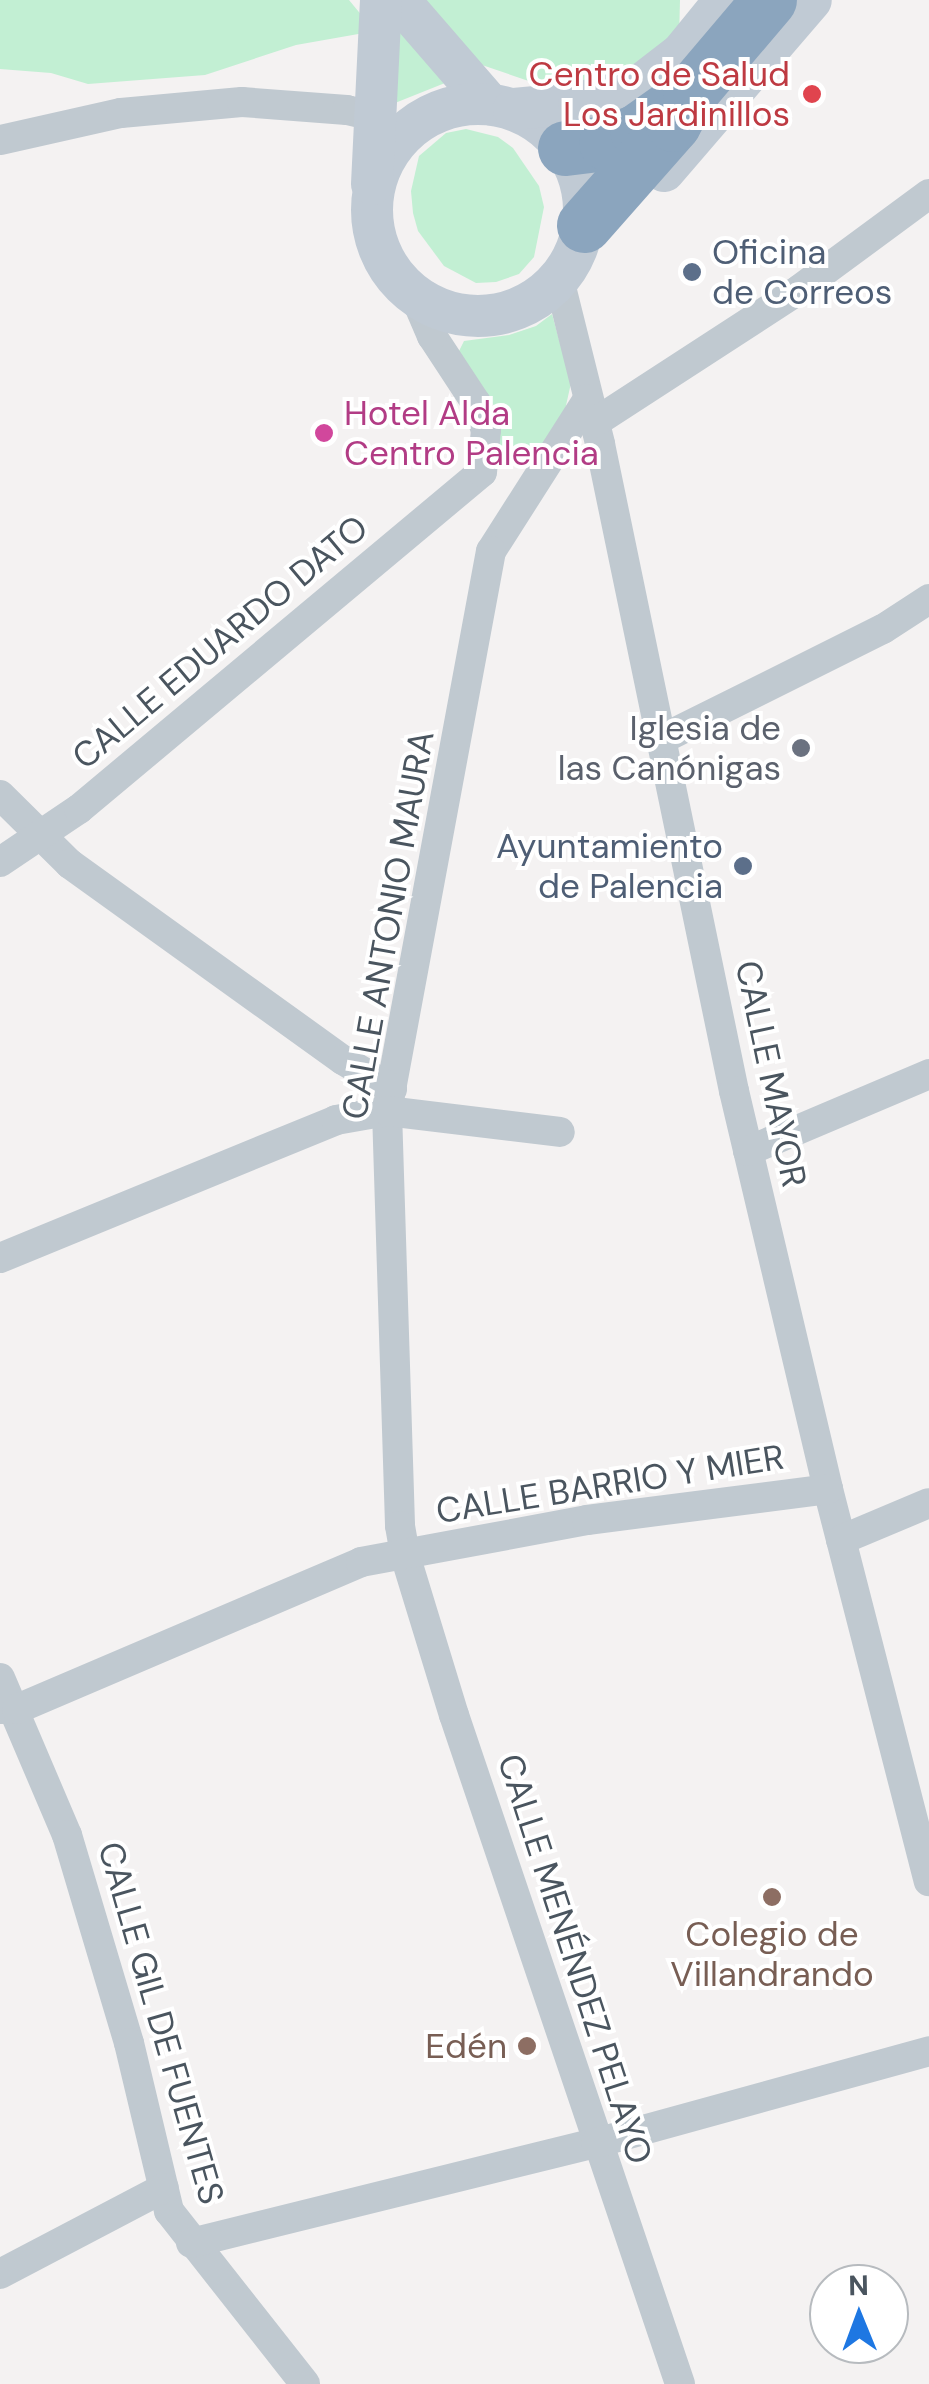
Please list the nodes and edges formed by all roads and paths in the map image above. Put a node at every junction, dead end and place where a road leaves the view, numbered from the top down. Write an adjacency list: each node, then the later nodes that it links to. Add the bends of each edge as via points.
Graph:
1 (381, 0): 8 (main road)
2 (399, 0): 7 (main road)
3 (726, 0): 7 (main road, via 682,53 638,86 579,103)
4 (769, 0): 6 (highway)
5 (811, 0): 13 (main road, via 652,184)
6 (690, 93): 10 (highway, via 637,131 606,144); 13 (highway)
7 (502, 107): 10 (main road, via 543,125); 12 (main road, via 442,109 420,120 388,154)
8 (373, 116): 9 (street, via 242,102 121,113); 12 (main road)
9 (0, 140)
10 (566, 148): 13 (main road, via 582,185)
11 (929, 194): 15 (street, via 800,289)
12 (372, 199): 14 (main road, via 381,252)
13 (572, 254): 14 (main road, via 515,310 462,315); 15 (street, CALLE MAYOR)
14 (414, 294): 19 (street, CALLE EDUARDO DATO, via 432,336 476,403 486,430 482,472)
15 (591, 411): 17 (street, CALLE MAYOR); 22 (street, CALLE ANTONIO MAURA, via 492,551)
16 (929, 600): 17 (street, via 883,630)
17 (662, 738): 24 (street, CALLE MAYOR)
18 (0, 795): 19 (street)
19 (39, 837): 20 (street, CALLE EDUARDO DATO); 22 (street)
20 (0, 862)
21 (929, 1074): 24 (street)
22 (390, 1100): 23 (street); 25 (street); 29 (street, CALLE ANTONIO MAURA, via 395,1427)
23 (560, 1132)
24 (748, 1151): 26 (street, CALLE MAYOR)
25 (0, 1258)
26 (828, 1489): 28 (street, CALLE MAYOR); 29 (street, CALLE BARRIO Y MIER, via 587,1520)
27 (929, 1504): 28 (street)
28 (841, 1540): 32 (street, CALLE MAYOR)
29 (405, 1555): 31 (street, CALLE BARRIO Y MIER, via 361,1562); 35 (street, CALLE MENÉNDEZ PELAYO)
30 (0, 1678): 31 (street, CALLE GIL DE FUENTES)
31 (8, 1709): 36 (street, CALLE GIL DE FUENTES, via 67,1835)
32 (918, 1793): 33 (street, CALLE MAYOR)
33 (929, 1881)
34 (929, 2051): 35 (street)
35 (596, 2143): 37 (street); 40 (street, CALLE MENÉNDEZ PELAYO)
36 (164, 2188): 37 (street, CALLE GIL DE FUENTES, via 169,2211); 38 (street)
37 (191, 2242): 39 (street, CALLE GIL DE FUENTES)
38 (0, 2274)
39 (305, 2384)
40 (680, 2384)

